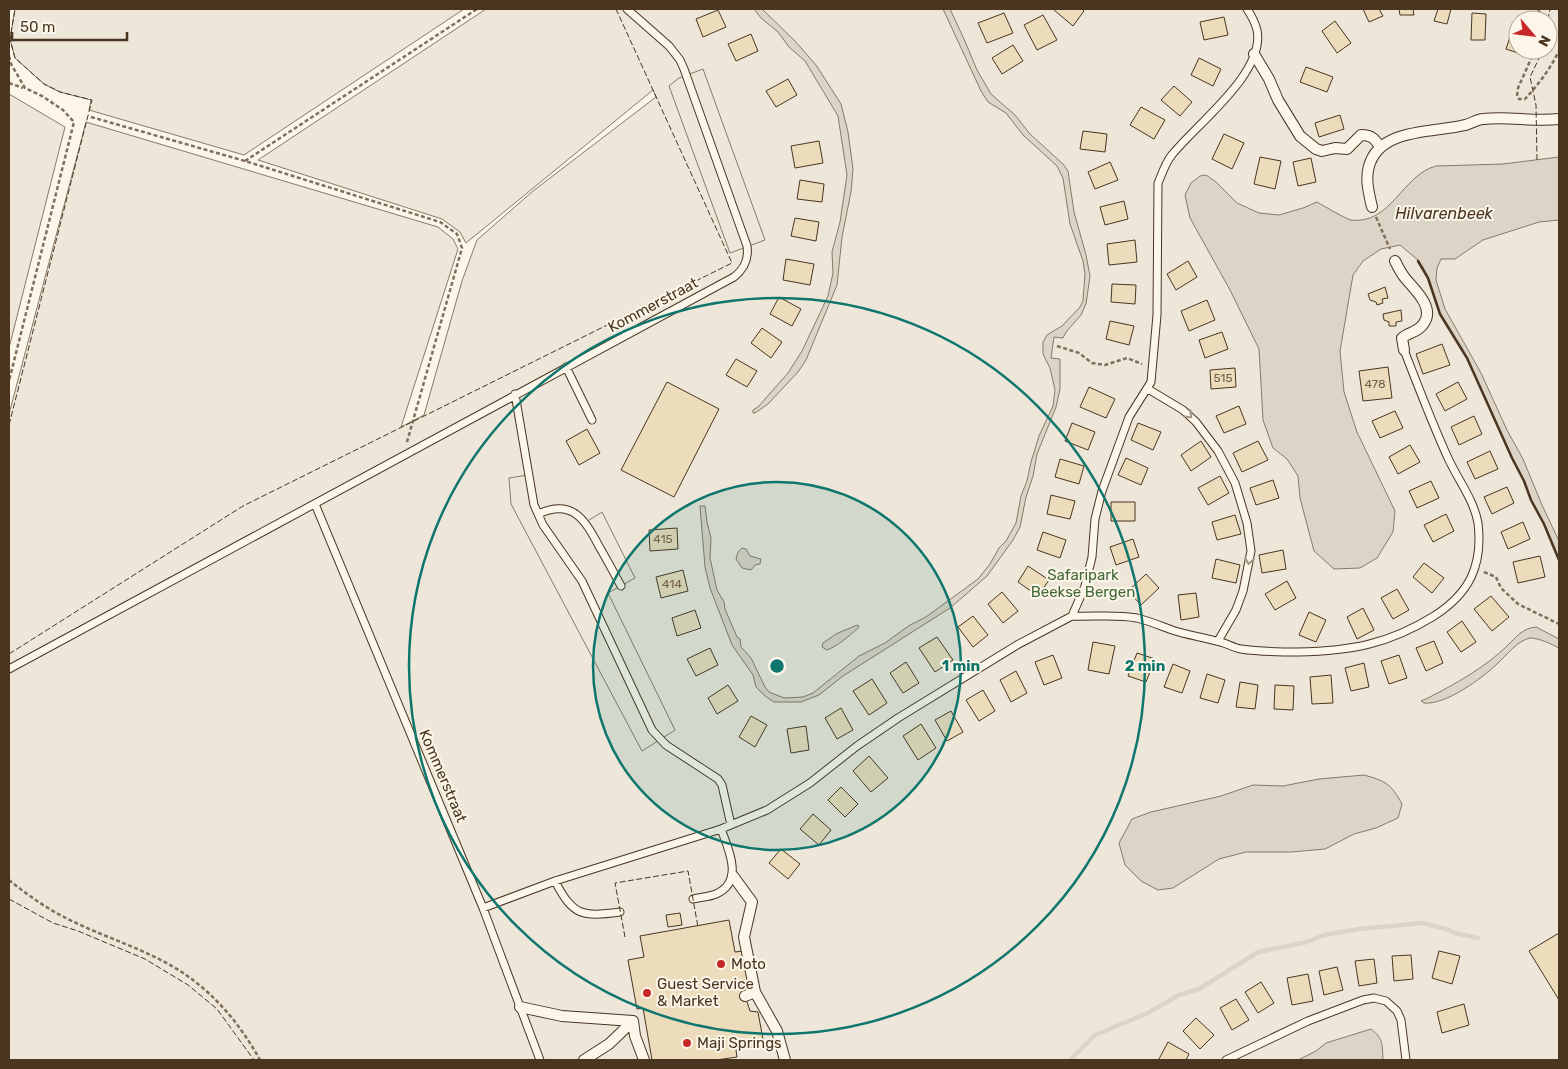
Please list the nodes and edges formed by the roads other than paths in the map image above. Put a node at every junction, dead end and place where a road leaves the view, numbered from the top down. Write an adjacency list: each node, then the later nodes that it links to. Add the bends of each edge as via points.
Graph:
1 (627, 9): 9 (lane, Kommerstraat, via 680,60 748,254 744,269 734,277)
2 (1248, 9): 3 (lane, via 1257,29)
3 (1254, 54): 5 (street, via 1300,136 1316,149 1348,149 1361,135 1369,135); 10 (lane, via 1228,96 1172,156 1158,183 1157,315)
4 (1559, 119): 5 (street, via 1482,119 1465,125 1410,133)
5 (1380, 147): 6 (street, via 1368,166 1367,189)
6 (1372, 207)
7 (1395, 261): 8 (street, via 1418,292 1427,313 1418,331 1402,338)
8 (1404, 350): 17 (lane, via 1446,453 1474,508 1479,547 1476,568 1469,584 1443,610 1411,628 1349,649 1275,652 1240,649)
9 (566, 367): 11 (lane, Kommerstraat); 12 (lane)
10 (1148, 389): 16 (lane, via 1129,417 1102,491 1095,519 1092,557 1085,586); 17 (lane, one-way to 17, via 1183,410 1218,451 1235,483 1247,523 1251,551 1243,591)
11 (515, 394): 13 (lane, Kommerstraat); 14 (lane, via 530,494)
12 (592, 420)
13 (315, 504): 18 (lane, Kommerstraat); 24 (lane, Kommerstraat)
14 (538, 514): 15 (lane, via 550,508 565,508 586,522); 19 (lane, via 582,581 652,730 666,745 718,779)
15 (621, 586)
16 (1072, 616): 17 (lane, via 1137,618); 19 (lane, via 1002,654 898,718 790,797)
17 (1218, 641)
18 (9, 669)
19 (731, 825): 20 (lane)
20 (721, 829): 21 (lane, via 732,856); 22 (lane)
21 (733, 876): 23 (lane, via 725,889); 26 (street, via 752,902 744,937)
22 (555, 881): 24 (lane); 25 (lane, via 564,899 578,912 598,915)
23 (693, 899)
24 (483, 908): 28 (lane, Kommerstraat)
25 (620, 912)
26 (755, 992): 27 (street); 33 (street, via 777,1030)
27 (745, 996)
28 (520, 1007): 29 (street, via 562,1016); 30 (lane, Kommerstraat)
29 (633, 1021): 31 (street, via 609,1044); 32 (street)
30 (540, 1060)
31 (584, 1060)
32 (644, 1060)
33 (784, 1060)
34 (1226, 1060): 35 (lane, via 1308,1021 1374,998 1386,1001 1397,1011)
35 (1406, 1060)

